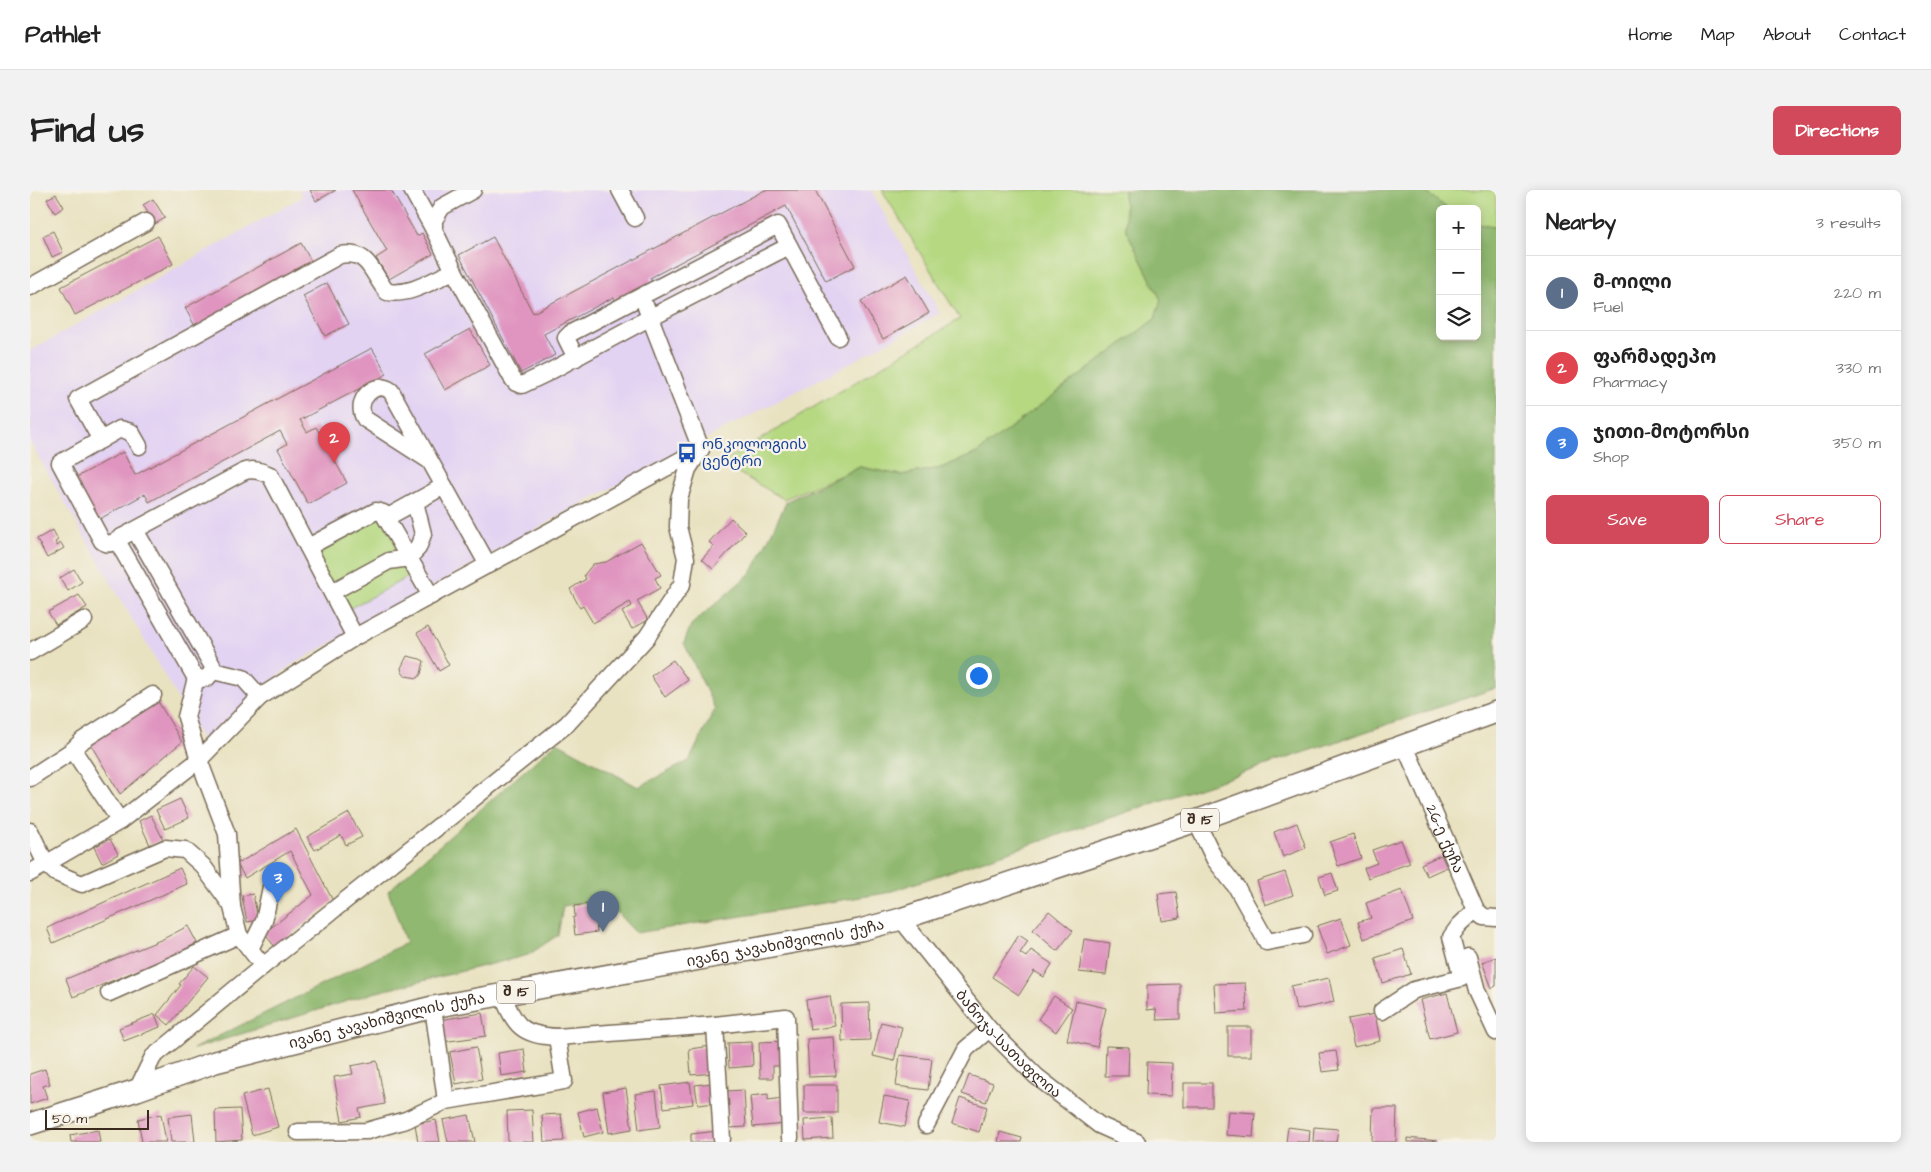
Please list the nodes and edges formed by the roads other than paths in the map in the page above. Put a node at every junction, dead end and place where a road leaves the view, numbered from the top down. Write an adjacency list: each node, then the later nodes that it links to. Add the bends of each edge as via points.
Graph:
1 (412, 190): 6 (street)
2 (474, 190): 6 (street, via 442,207 434,220)
3 (620, 190): 4 (street)
4 (635, 218)
5 (146, 222): 9 (street)
6 (434, 230): 8 (street)
7 (789, 246): 10 (street, via 778,224); 11 (street); 12 (street)
8 (454, 272): 13 (street, via 516,383 527,384); 14 (street, via 405,293 395,294 387,292 365,260 356,254 340,255 78,399)
9 (30, 287)
10 (640, 297): 11 (street); 13 (street, via 566,338)
11 (651, 317): 13 (street); 16 (street)
12 (838, 337)
13 (576, 358)
14 (101, 440): 15 (street, via 120,430 131,432); 21 (street, via 60,462 102,540 111,544)
15 (140, 446)
16 (701, 449): 24 (street); 53 (street, via 688,469 679,500 678,527 686,558 682,584 647,637 566,724)
17 (430, 461): 17 (street, via 391,391 381,387 365,396 360,405 365,419); 18 (street)
18 (444, 486): 19 (street); 24 (street)
19 (415, 502): 20 (street); 23 (street, via 423,534)
20 (386, 518): 22 (street, via 376,511); 23 (street)
21 (128, 533): 22 (street, via 248,470 270,475); 30 (street); 31 (street, via 119,542 120,546)
22 (308, 547): 25 (street)
23 (410, 558): 25 (street, via 389,562); 26 (street)
24 (488, 565): 26 (street)
25 (332, 592): 28 (street)
26 (431, 596): 28 (street)
27 (84, 620): 29 (street)
28 (356, 637): 33 (street)
29 (30, 652)
30 (213, 671): 31 (street, via 206,678); 33 (street, via 243,678)
31 (196, 678): 37 (street, via 186,717)
32 (152, 695): 36 (street, via 83,740)
33 (260, 697): 37 (street)
34 (1496, 712): 35 (main road, შ 15)
35 (1405, 746): 40 (main road, შ 15); 46 (street, 26-ე ქუჩა)
36 (74, 750): 38 (street); 39 (street)
37 (199, 760): 39 (street); 45 (street, via 227,834)
38 (30, 778)
39 (120, 821): 42 (street)
40 (1196, 821): 48 (main road, შ 15); 51 (street, via 1215,860 1237,888 1267,942)
41 (30, 831): 42 (street)
42 (46, 864): 43 (street); 45 (street, via 56,873 82,884 165,848 185,850 203,866)
43 (30, 873)
44 (271, 887): 52 (street, via 264,921)
45 (232, 907): 50 (street)
46 (1476, 910): 47 (street, via 1484,917); 49 (street)
47 (1496, 918)
48 (901, 919): 55 (main road, ივანე ჯავახიშვილის ქუჩა / შ 15, via 860,930); 59 (street, ბანოჯა-სათაფლია)
49 (1459, 926): 57 (street, via 1451,937 1462,978 1414,990); 60 (street, via 1478,992)
50 (239, 935): 52 (street); 54 (street)
51 (1302, 935)
52 (250, 949): 53 (street)
53 (263, 966): 62 (street, via 153,1057)
54 (109, 993)
55 (502, 994): 56 (main road, ივანე ჯავახიშვილის ქუჩა / შ 15); 61 (street, via 512,1019 523,1029 539,1036)
56 (433, 1007): 62 (main road, ივანე ჯავახიშვილის ქუჩა / შ 15, via 215,1062); 63 (street)
57 (1382, 1011)
58 (715, 1025): 61 (street); 67 (street, via 786,1017); 68 (street)
59 (989, 1029): 65 (street, via 966,1048); 69 (street, ბანოჯა-სათაფლია, via 1036,1076 1099,1125)
60 (1496, 1032)
61 (557, 1037): 63 (street, via 564,1081)
62 (137, 1090): 64 (main road, ივანე ჯავახიშვილის ქუჩა / შ 15)
63 (446, 1101): 66 (street, via 406,1120 367,1131)
64 (30, 1124)
65 (926, 1124)
66 (298, 1132)
67 (790, 1138)
68 (722, 1139)
69 (1137, 1142)

